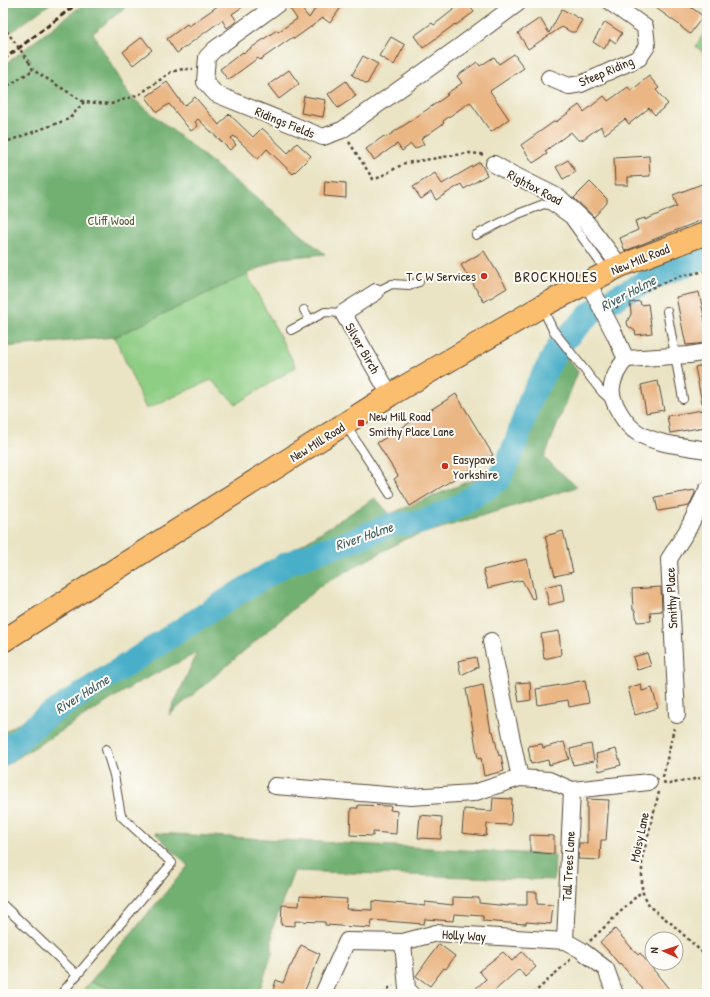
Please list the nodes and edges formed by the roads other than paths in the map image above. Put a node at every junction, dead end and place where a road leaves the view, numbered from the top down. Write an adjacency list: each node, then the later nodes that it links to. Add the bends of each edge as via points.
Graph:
1 (279, 3): 2 (street, Ridings Fields, via 207,57 204,82 216,94 323,137 342,130)
2 (518, 3)
3 (611, 3): 4 (street, Steep Riding, via 645,27 647,46 639,58 581,84 568,86)
4 (549, 78)
5 (494, 164): 8 (street, Rightox Road, via 560,198 587,223)
6 (707, 233): 8 (main road, New Mill Road)
7 (476, 235): 8 (lane, via 518,214 544,204 549,205 569,219)
8 (614, 269): 10 (main road, New Mill Road)
9 (419, 282): 11 (lane, via 408,285 392,284)
10 (590, 288): 12 (main road, New Mill Road); 20 (street)
11 (376, 292): 15 (street, Silver Birch)
12 (542, 306): 21 (main road, New Mill Road); 23 (lane, via 553,330 602,392)
13 (304, 310): 16 (lane)
14 (667, 311): 19 (lane)
15 (343, 313): 16 (lane, via 325,312); 21 (street, Silver Birch)
16 (310, 320): 17 (lane)
17 (291, 330)
18 (707, 352): 19 (street)
19 (675, 356): 20 (street); 22 (lane)
20 (626, 359): 23 (street, via 616,371 611,388)
21 (390, 395): 24 (main road, New Mill Road)
22 (683, 399)
23 (614, 403): 25 (street, via 637,433 658,441)
24 (345, 424): 27 (lane); 28 (main road, New Mill Road)
25 (707, 450)
26 (707, 490): 30 (street, Smithy Place, via 688,529 669,559)
27 (390, 494)
28 (3, 641)
29 (492, 641): 32 (street)
30 (677, 715)
31 (106, 750): 39 (lane, via 114,775 121,816 172,863)
32 (520, 778): 34 (street, via 473,793 411,797); 35 (street, via 549,780)
33 (655, 782): 35 (street)
34 (275, 786)
35 (572, 790): 37 (street, Tall Trees Lane)
36 (3, 905): 39 (lane)
37 (565, 941): 38 (street, Holly Way, via 436,934); 43 (street, Holly Way, via 606,969)
38 (403, 942): 41 (street, Holly Way, via 347,941); 42 (street, via 407,989)
39 (77, 976): 40 (lane)
40 (61, 994)
41 (323, 994)
42 (412, 994)
43 (615, 994)

